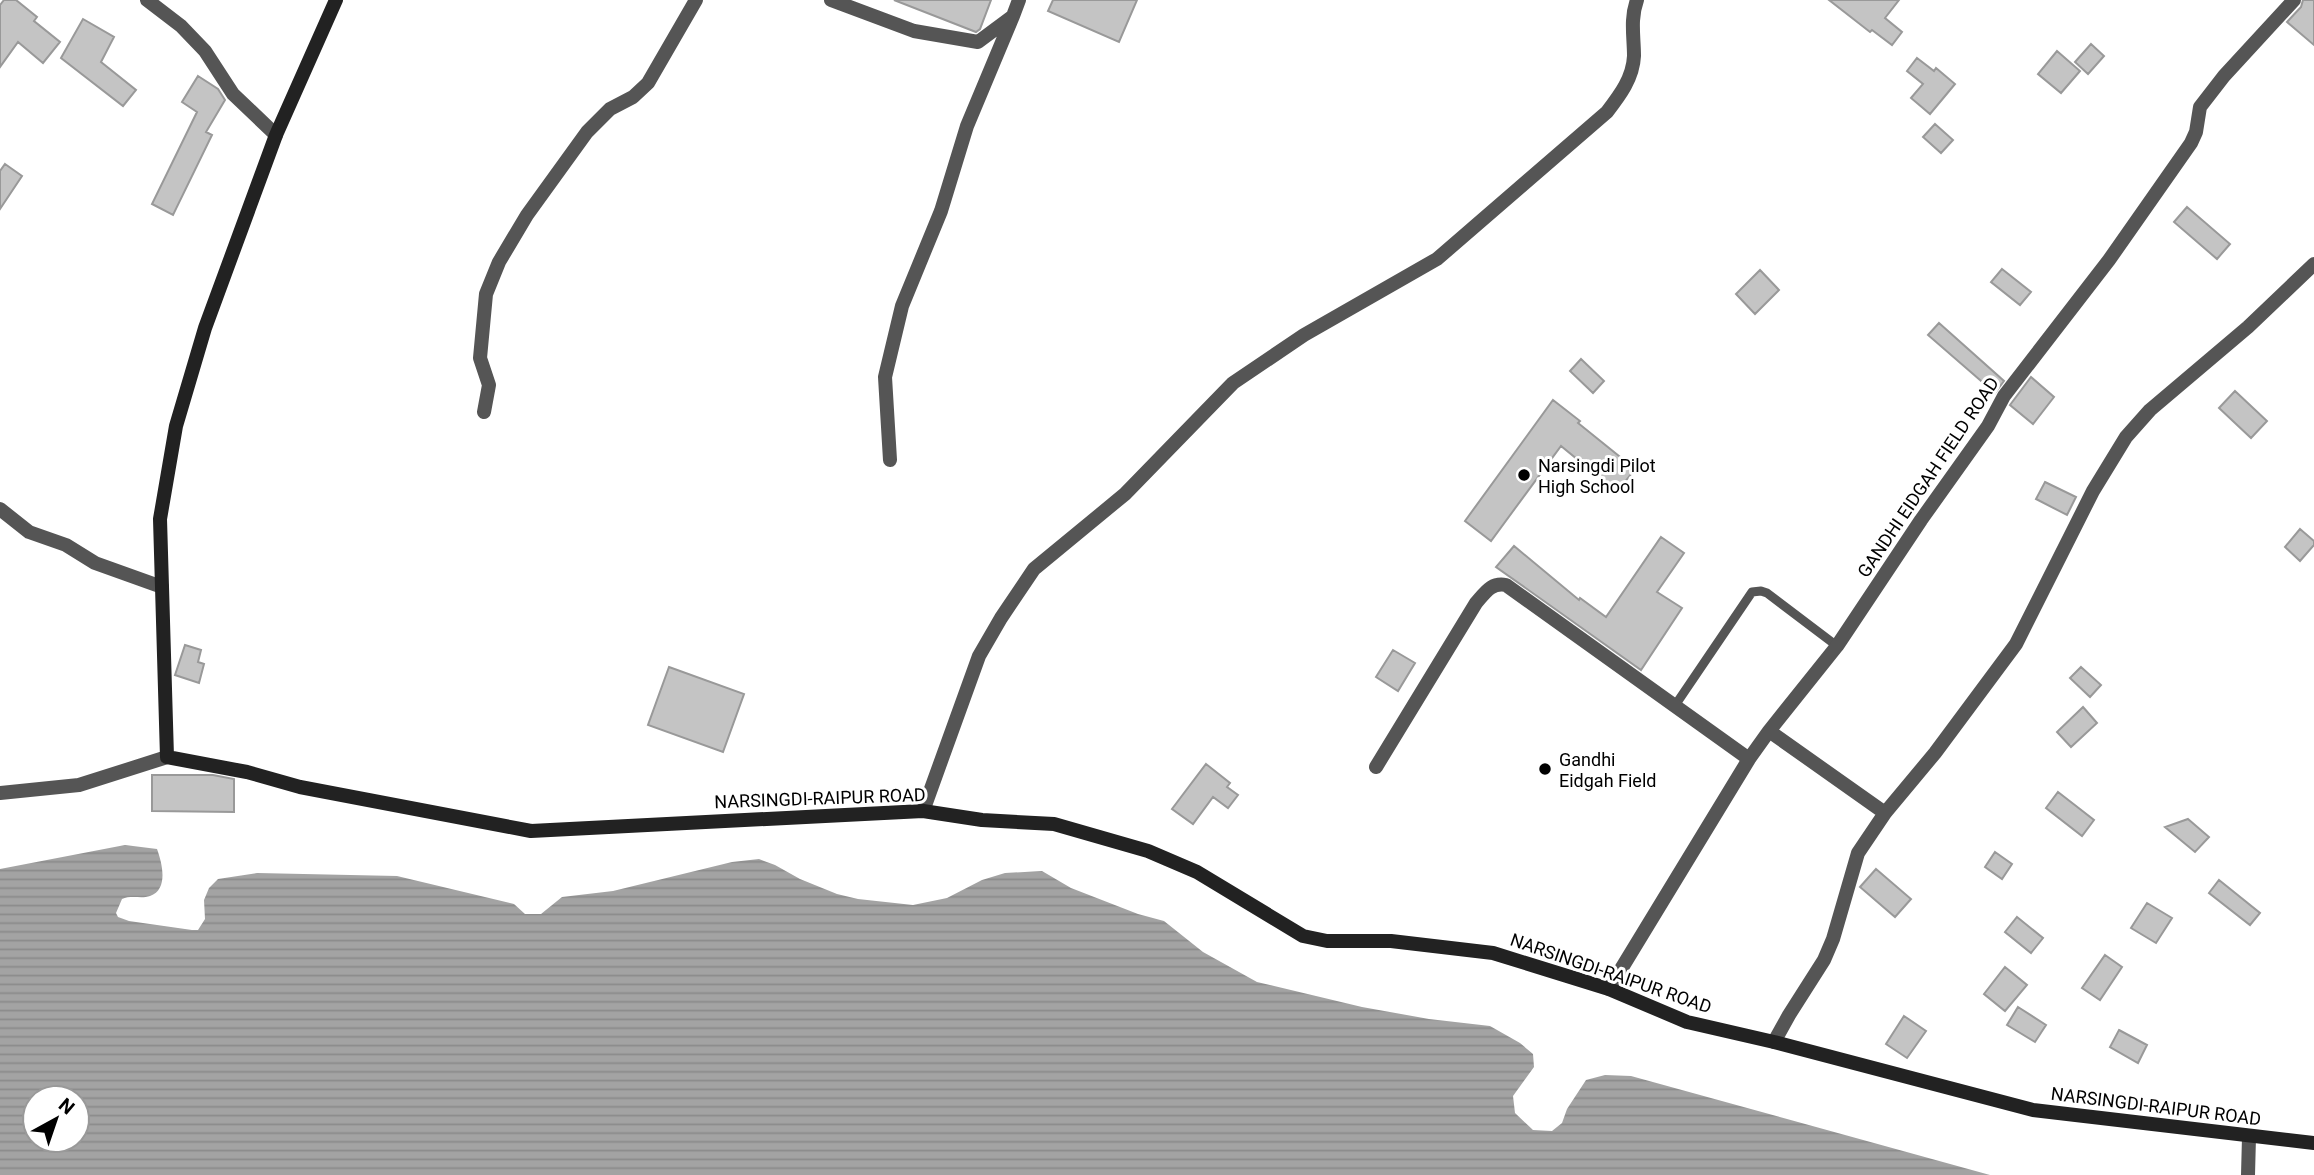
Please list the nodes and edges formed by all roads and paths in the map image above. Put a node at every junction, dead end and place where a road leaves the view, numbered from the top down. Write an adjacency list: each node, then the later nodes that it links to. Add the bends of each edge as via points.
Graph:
1 (147, 0): 9 (street, via 205,51 233,94)
2 (336, 0): 9 (street)
3 (696, 0): 11 (street, via 648,83 610,109 587,132 499,262 486,294 480,358 489,385)
4 (831, 0): 8 (street, via 914,31 978,42)
5 (1019, 0): 8 (street)
6 (1637, 0): 22 (street, via 1631,74 1608,113 1437,259 1304,335 1233,383 1125,495 1034,569 979,656)
7 (2294, 0): 15 (street, GANDHI EIDGAH FIELD ROAD, via 2200,107 2191,143 2109,260 2004,396 1989,426)
8 (1013, 16): 12 (street, via 967,126 941,211 902,306 885,377)
9 (276, 135): 14 (street, via 205,328 176,426 160,519)
10 (2314, 264): 23 (street, via 2126,437 2093,491 2016,644)
11 (484, 412)
12 (890, 460)
13 (0, 509): 14 (street, via 29,532)
14 (162, 587): 18 (street)
15 (1837, 646): 16 (lane, via 1767,593 1752,592); 17 (street, GANDHI EIDGAH FIELD ROAD)
16 (1674, 706): 19 (street); 20 (street, via 1506,585 1495,585 1476,603)
17 (1769, 731): 19 (street, GANDHI EIDGAH FIELD ROAD); 23 (street)
18 (167, 757): 21 (street, NARSINGDI-RAIPUR ROAD, via 79,785); 22 (street, NARSINGDI-RAIPUR ROAD, via 247,772 300,788 531,831)
19 (1749, 760): 24 (street, GANDHI EIDGAH FIELD ROAD)
20 (1376, 767)
21 (0, 793)
22 (923, 811): 24 (street, NARSINGDI-RAIPUR ROAD, via 982,821 1054,824 1148,851 1197,872 1303,936 1493,953)
23 (1885, 813): 25 (street, via 1858,853 1824,960)
24 (1609, 989): 25 (street, NARSINGDI-RAIPUR ROAD, via 1687,1022)
25 (1774, 1042): 26 (street, NARSINGDI-RAIPUR ROAD, via 2033,1110)
26 (2249, 1137): 27 (street, NARSINGDI-RAIPUR ROAD); 28 (street)
27 (2314, 1143)
28 (2248, 1175)

